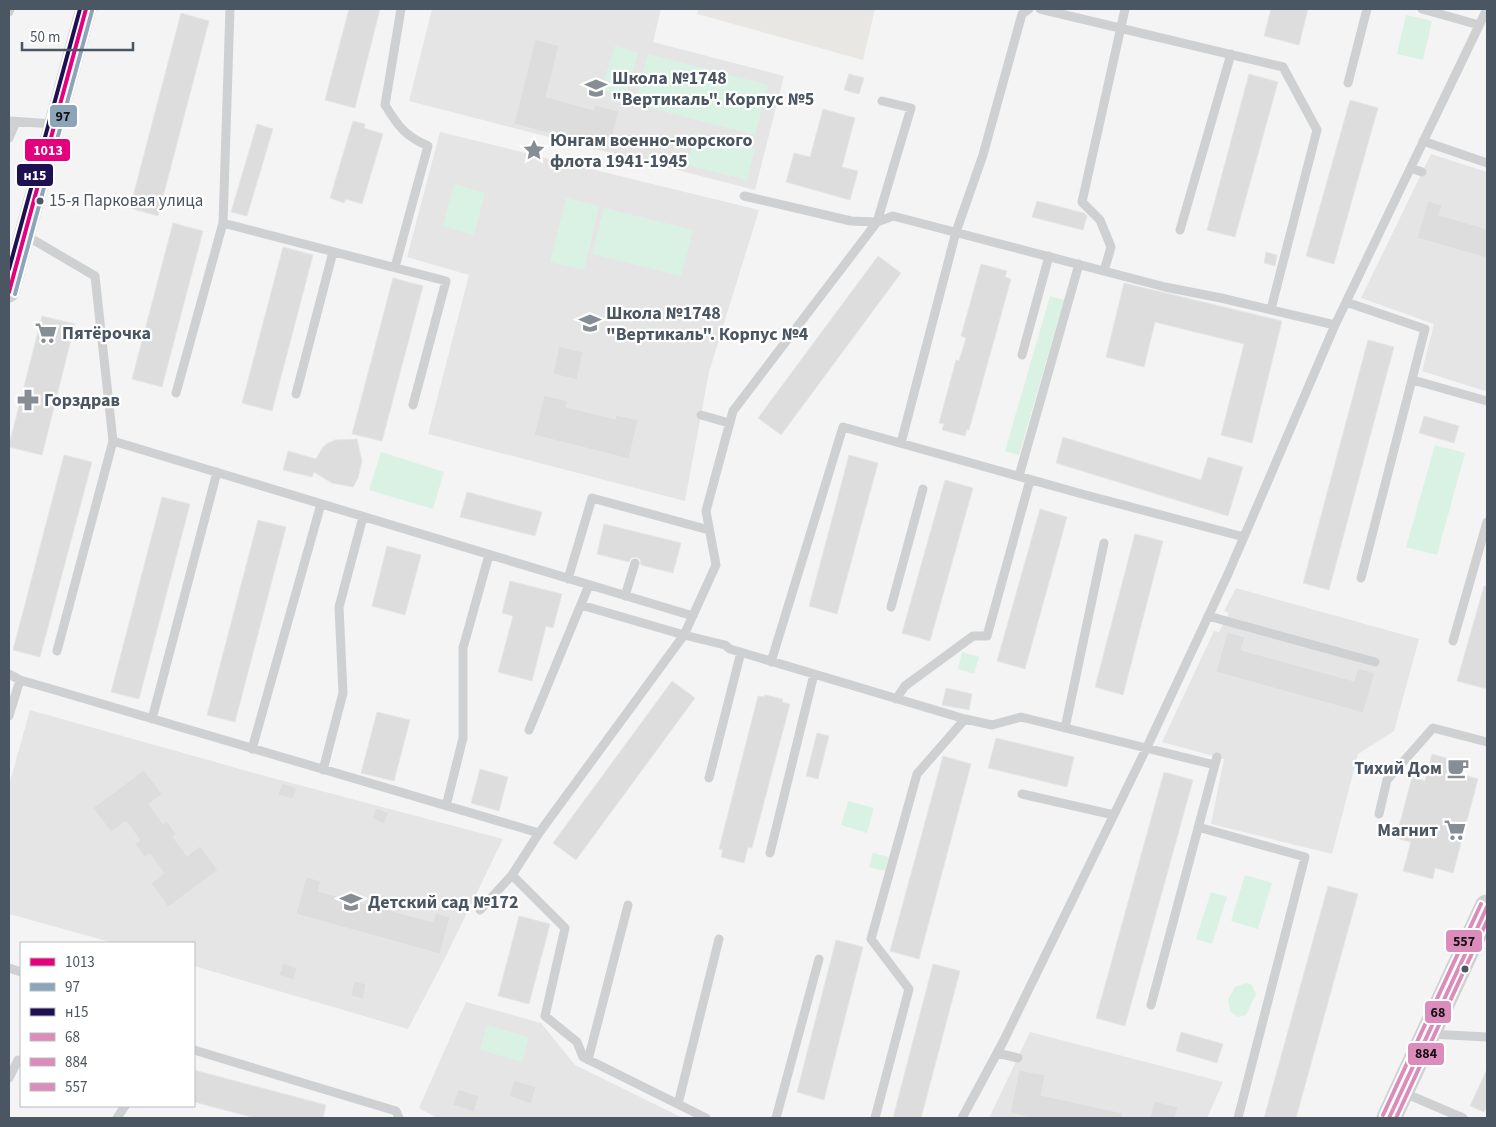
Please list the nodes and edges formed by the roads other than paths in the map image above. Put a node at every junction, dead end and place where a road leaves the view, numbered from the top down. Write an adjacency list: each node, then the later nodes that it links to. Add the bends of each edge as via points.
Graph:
1 (86, 9): 16 (street)
2 (230, 9): 24 (lane)
3 (401, 9): 31 (lane, via 385,105 412,139 428,146)
4 (1029, 9): 26 (lane, via 1022,14 983,155)
5 (1040, 9): 11 (lane)
6 (1125, 9): 11 (lane)
7 (1367, 9): 13 (lane)
8 (1422, 9): 10 (lane)
9 (1487, 9): 10 (lane)
10 (1479, 25): 18 (lane)
11 (1120, 28): 12 (lane); 32 (lane, via 1082,202 1100,220 1111,247)
12 (1231, 54): 25 (lane); 35 (lane, via 1283,67 1317,130)
13 (1348, 83)
14 (882, 101): 23 (lane, via 910,108)
15 (12, 122): 16 (lane); 17 (lane)
16 (54, 124): 27 (street)
17 (9, 138)
18 (1423, 141): 19 (lane); 20 (lane)
19 (1487, 162)
20 (1410, 168): 21 (lane); 34 (lane)
21 (1422, 172)
22 (744, 196): 23 (lane, via 851,221)
23 (877, 222): 26 (lane, via 893,216); 44 (lane, via 733,411)
24 (223, 223): 28 (lane); 39 (lane)
25 (1180, 230)
26 (956, 232): 29 (lane); 46 (lane)
27 (25, 234): 33 (street); 45 (lane, via 95,276)
28 (333, 252): 31 (lane); 40 (lane)
29 (1049, 256): 30 (lane); 37 (lane)
30 (1079, 264): 32 (lane); 48 (lane)
31 (395, 267): 42 (lane, via 446,281)
32 (1104, 271): 35 (lane)
33 (9, 292)
34 (1346, 302): 36 (lane); 38 (lane, via 1425,329)
35 (1271, 310): 36 (lane)
36 (1335, 325): 55 (lane)
37 (1022, 355)
38 (1413, 380): 41 (lane); 59 (lane)
39 (176, 393)
40 (296, 394)
41 (1487, 402)
42 (413, 405)
43 (701, 415): 44 (lane)
44 (729, 423): 54 (lane, via 706,511)
45 (112, 441): 47 (lane); 69 (lane)
46 (900, 443): 48 (lane); 71 (lane, via 843,427)
47 (217, 472): 51 (lane); 79 (lane)
48 (1019, 476): 49 (lane)
49 (1030, 480): 55 (lane); 76 (lane, via 987,636 973,636 904,686)
50 (922, 489): 64 (lane)
51 (322, 504): 52 (lane); 84 (lane)
52 (364, 517): 57 (lane); 85 (lane, via 339,607 343,693)
53 (1487, 522): 68 (lane)
54 (709, 530): 60 (lane, via 592,498); 65 (lane, via 716,564)
55 (1244, 537): 66 (lane)
56 (1104, 543): 80 (lane)
57 (489, 555): 60 (lane); 88 (lane, via 462,648 464,738)
58 (635, 563): 62 (lane)
59 (1361, 578)
60 (568, 579): 61 (lane)
61 (589, 585): 62 (lane); 63 (lane)
62 (625, 596): 65 (lane)
63 (581, 605): 67 (lane); 81 (lane)
64 (891, 607)
65 (692, 616): 67 (lane)
66 (1208, 616): 72 (lane); 83 (lane)
67 (684, 635): 70 (lane, via 725,644); 92 (lane)
68 (1453, 641)
69 (58, 651)
70 (741, 652): 71 (lane); 86 (lane)
71 (771, 662): 74 (lane)
72 (1374, 662)
73 (9, 674): 75 (lane)
74 (814, 674): 76 (lane); 93 (lane)
75 (20, 680): 77 (lane); 79 (lane)
76 (896, 699): 78 (lane)
77 (9, 716)
78 (965, 718): 80 (lane, via 992,725 1021,717); 116 (lane, via 917,774 871,940 909,989)
79 (152, 719): 84 (lane)
80 (1065, 728): 83 (lane)
81 (529, 730)
82 (1487, 742): 89 (lane, via 1433,728 1387,780)
83 (1147, 747): 90 (lane); 91 (lane, via 1216,761)
84 (252, 748): 85 (lane)
85 (323, 770): 88 (lane)
86 (710, 778)
87 (1022, 794): 90 (lane)
88 (446, 806): 92 (lane)
89 (1379, 814)
90 (1114, 815): 104 (lane)
91 (1198, 827): 100 (lane); 118 (lane, via 1305,857)
92 (539, 833): 94 (lane)
93 (770, 853)
94 (512, 875): 97 (lane); 107 (lane, via 565,928 545,1016 577,1042 583,1057)
95 (628, 906): 107 (lane)
96 (1487, 907): 101 (main road)
97 (480, 910)
98 (718, 939): 110 (lane)
99 (819, 959): 115 (lane)
100 (1152, 1005)
101 (1429, 1034): 102 (lane); 109 (main road)
102 (1487, 1036)
103 (195, 1050): 112 (lane)
104 (997, 1053): 105 (lane); 117 (lane)
105 (1018, 1058)
106 (18, 1060): 108 (lane)
107 (588, 1060): 110 (lane)
108 (9, 1078)
109 (1402, 1092): 119 (main road); 120 (lane)
110 (678, 1104): 114 (lane)
111 (124, 1107): 113 (lane)
112 (396, 1116)
113 (117, 1118)
114 (706, 1118)
115 (776, 1118)
116 (875, 1118)
117 (962, 1118)
118 (1238, 1118)
119 (1390, 1118)
120 (1463, 1118)

